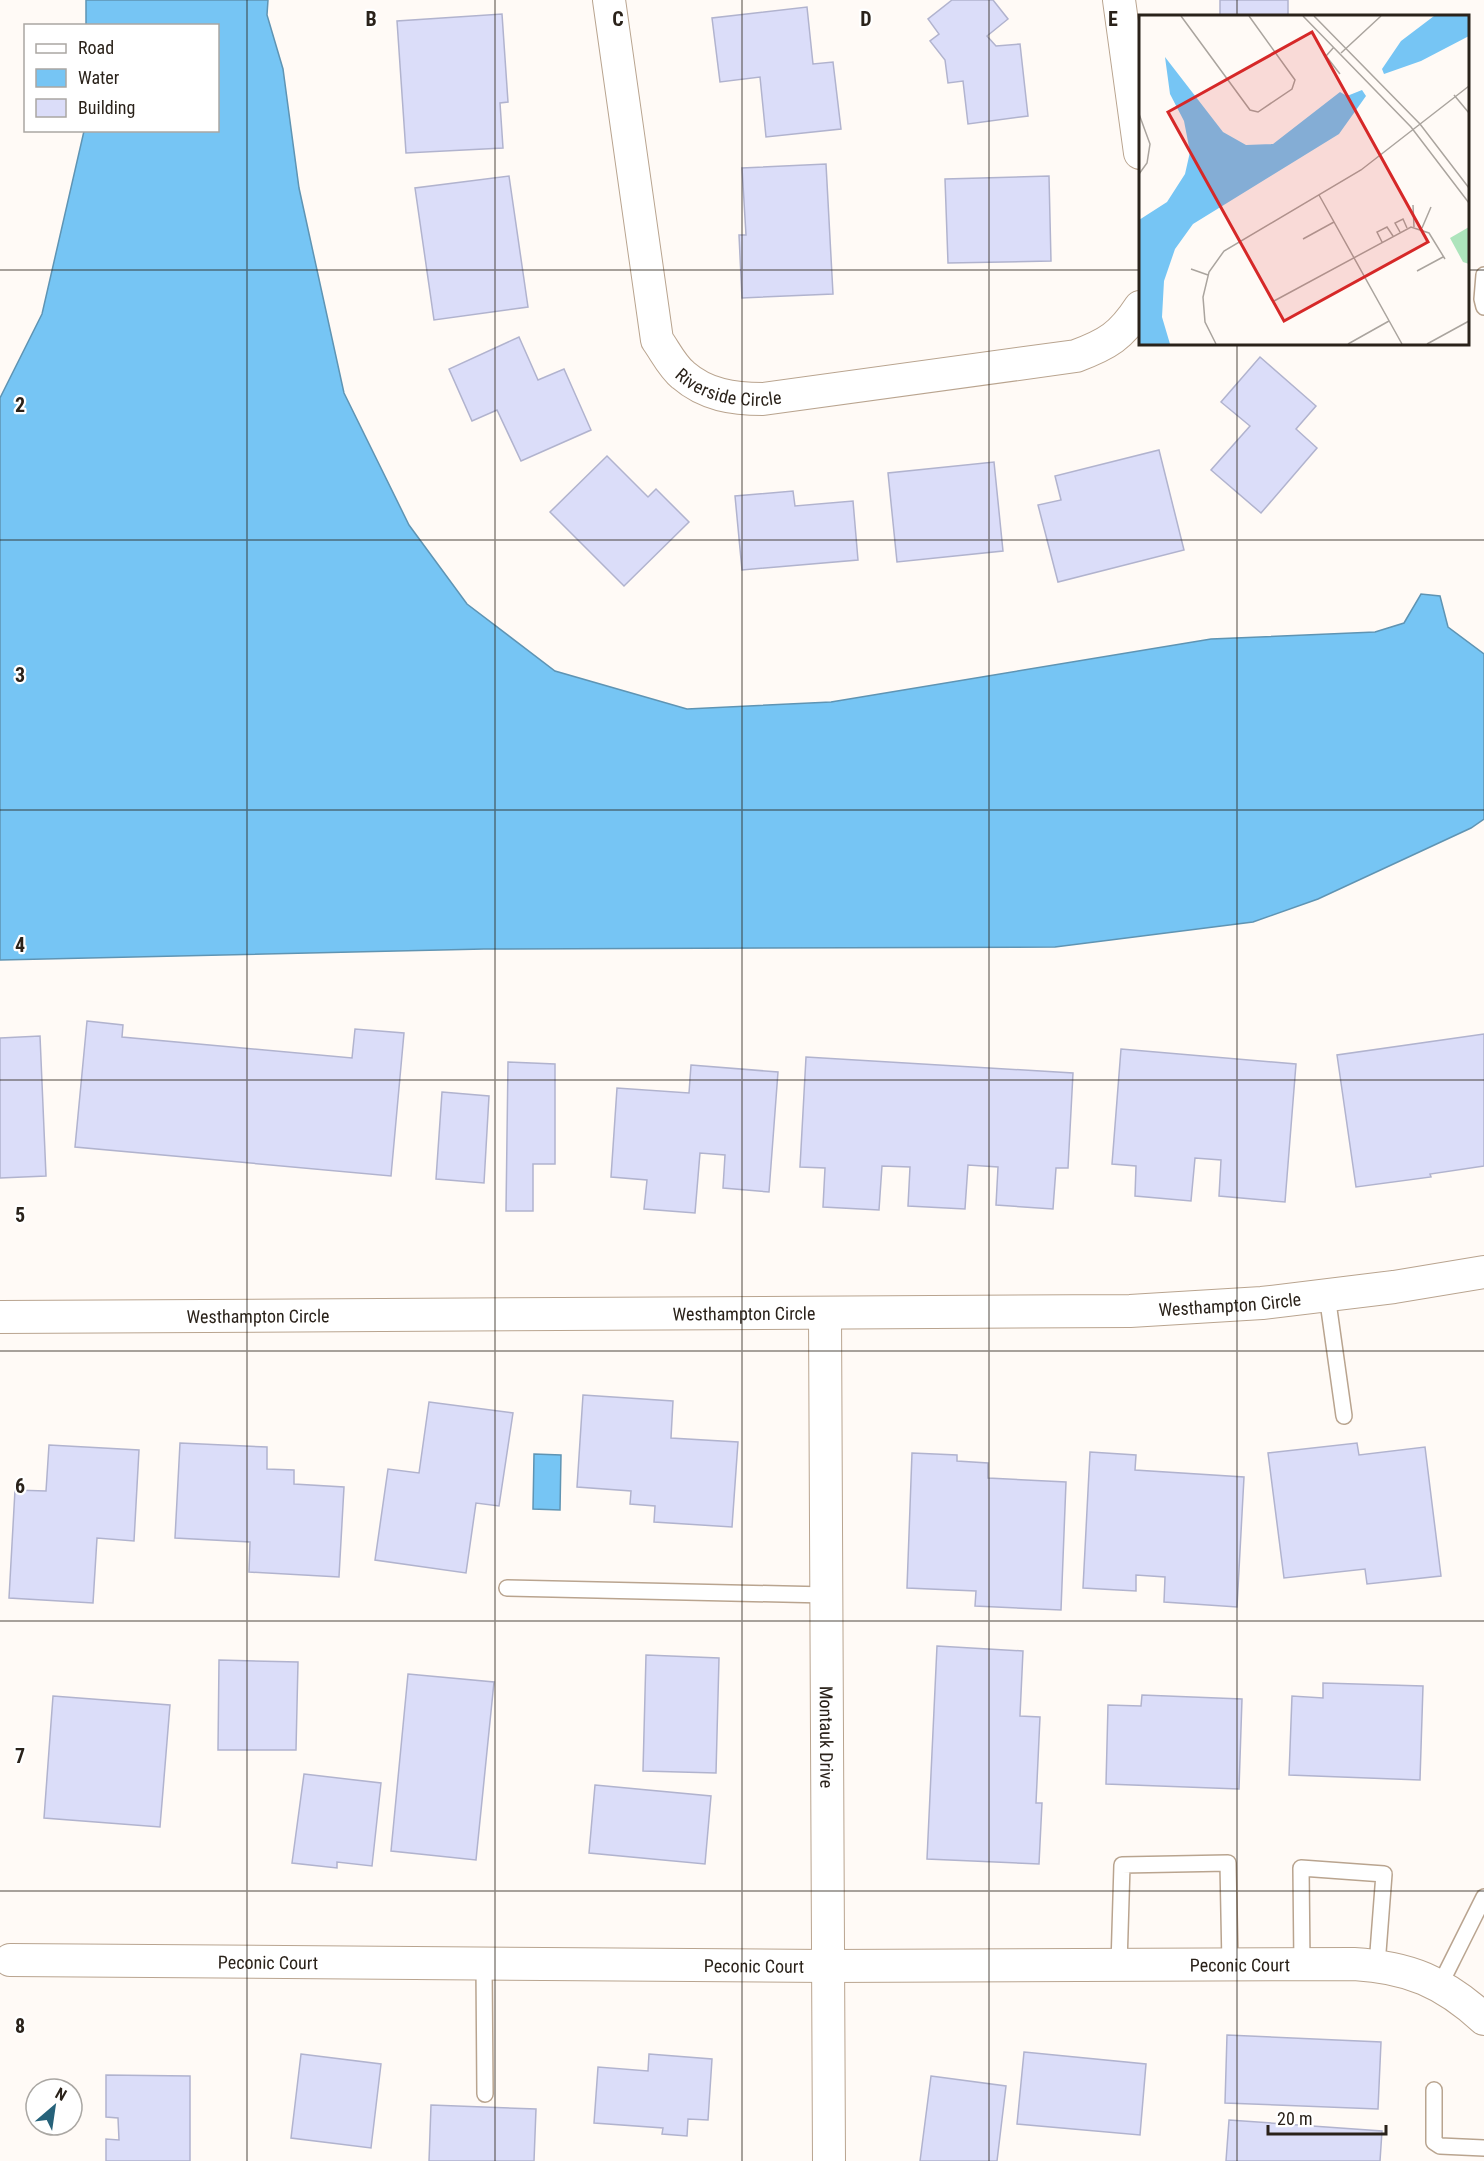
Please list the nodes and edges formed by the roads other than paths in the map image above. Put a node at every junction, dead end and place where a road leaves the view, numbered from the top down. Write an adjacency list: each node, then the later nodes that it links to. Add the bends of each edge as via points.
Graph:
1 (609, 0): 6 (street, Riverside Circle, via 657,340 681,374 707,391 735,399 763,399 1076,356 1104,345 1128,326)
2 (1119, 0): 3 (street)
3 (1139, 146)
4 (1484, 275): 5 (lane)
5 (1484, 307)
6 (1139, 309)
7 (1484, 1272): 8 (street, Westhampton Circle)
8 (1327, 1295): 9 (street, Westhampton Circle, via 1130,1311); 11 (lane)
9 (825, 1313): 10 (street, Westhampton Circle); 13 (street, Montauk Drive)
10 (0, 1317)
11 (1344, 1416)
12 (507, 1588): 13 (lane)
13 (826, 1595): 21 (street, Montauk Drive)
14 (1484, 1896): 22 (lane)
15 (10, 1960): 16 (street, Peconic Court)
16 (484, 1963): 21 (street, Peconic Court); 25 (lane)
17 (1230, 1964): 18 (street, Peconic Court); 19 (street, Peconic Court); 19 (lane, via 1228,1863 1122,1865)
18 (1302, 1964): 20 (street, Peconic Court); 20 (lane, via 1301,1868 1384,1874)
19 (1119, 1965): 21 (street, Peconic Court)
20 (1377, 1965): 22 (street, Peconic Court)
21 (827, 1966): 27 (street, Montauk Drive)
22 (1440, 1985): 23 (street, Peconic Court)
23 (1484, 2019)
24 (1434, 2090): 26 (lane, via 1434,2142 1440,2146)
25 (485, 2094)
26 (1484, 2148)
27 (829, 2161)

